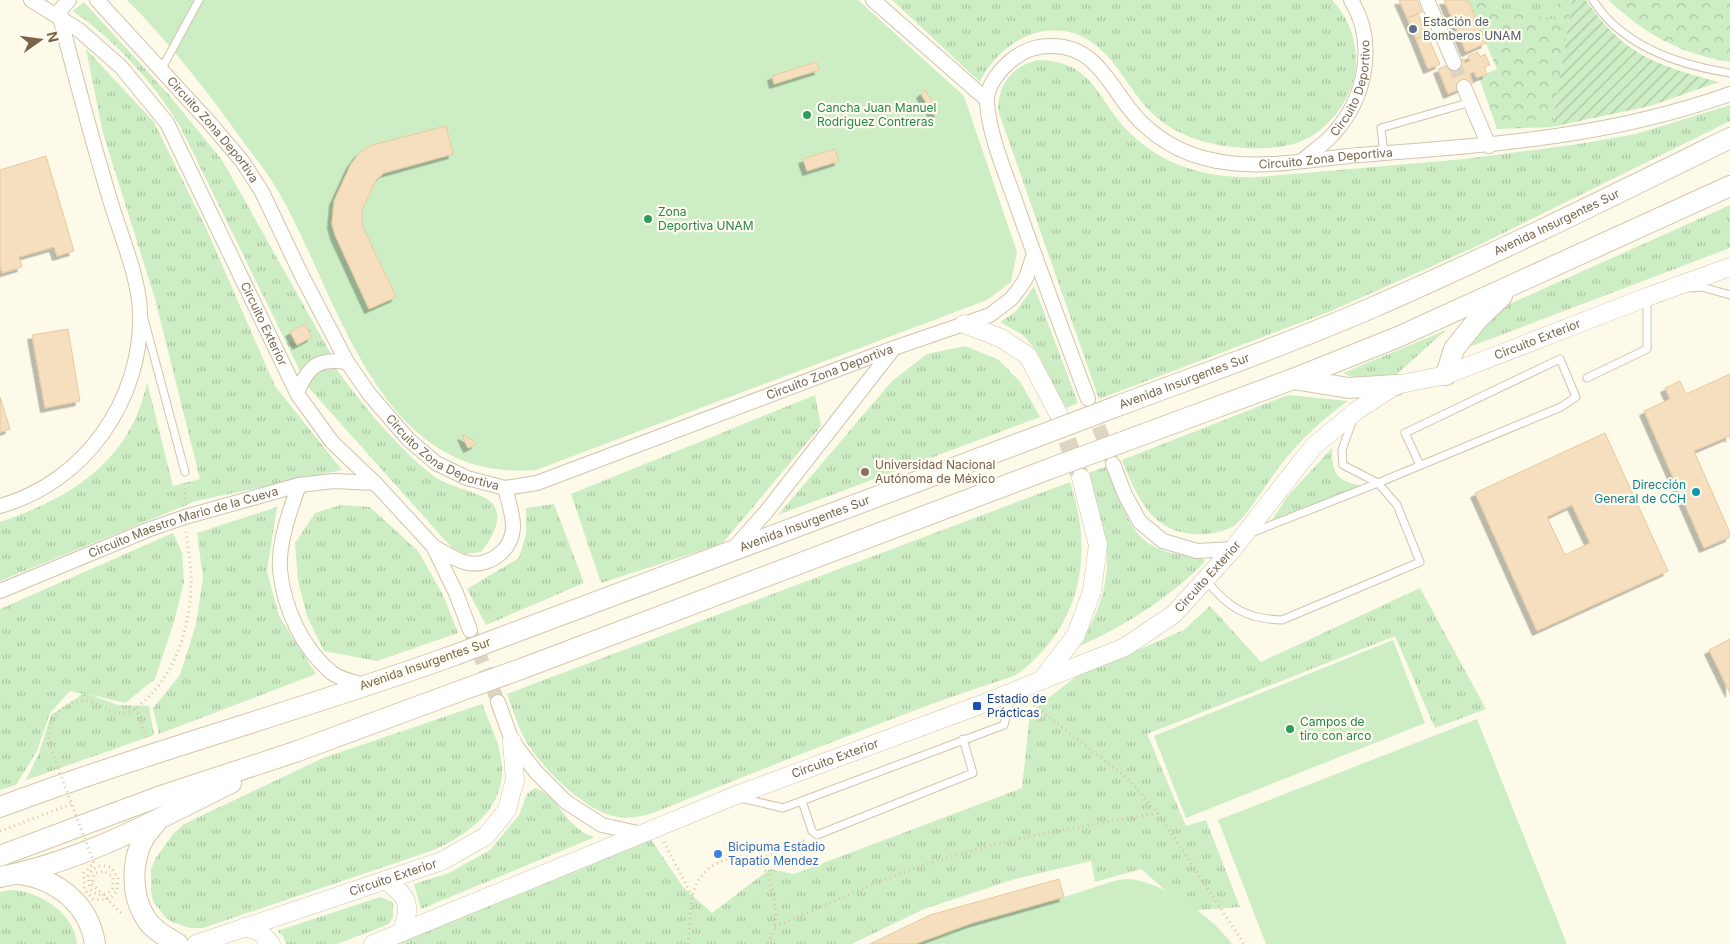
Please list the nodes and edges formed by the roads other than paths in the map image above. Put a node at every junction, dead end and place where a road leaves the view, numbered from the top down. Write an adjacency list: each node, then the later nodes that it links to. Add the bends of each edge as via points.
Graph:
1 (30, 0): 9 (street)
2 (69, 0): 9 (street)
3 (97, 0): 11 (street, Circuito Zona Deportiva)
4 (199, 0): 11 (lane)
5 (873, 0): 15 (street)
6 (1351, 0): 20 (street, Circuito Deportivo, via 1361,22 1366,50 1359,91 1333,135)
7 (1427, 0): 10 (street)
8 (1593, 0): 12 (lane, via 1618,27 1646,47 1677,62)
9 (60, 17): 26 (street); 37 (street, Circuito Exterior, via 121,67 167,123)
10 (1454, 63)
11 (161, 70): 32 (street, Circuito Zona Deportiva, via 208,120 252,177)
12 (1730, 73)
13 (1464, 87): 16 (street)
14 (1730, 94): 18 (street, Circuito Zona Deportiva, via 1637,122)
15 (987, 100): 20 (street, Circuito Zona Deportiva, via 996,77 1013,59 1045,46 1068,47 1099,66 1157,136 1186,152 1221,162); 22 (street, via 997,150)
16 (1471, 102): 18 (street); 19 (lane, via 1381,128)
17 (1730, 138): 52 (main road, Avenida Insurgentes Sur, bridge, via 1563,221 1306,335)
18 (1489, 146): 19 (street, Circuito Zona Deportiva)
19 (1384, 154): 20 (street, Circuito Zona Deportiva)
20 (1301, 161)
21 (1730, 186): 27 (main road)
22 (1034, 254): 30 (street, Circuito Zona Deportiva, via 1026,278 1011,299 990,315); 38 (street)
23 (1730, 267): 24 (street, Circuito Exterior)
24 (1708, 275): 25 (street); 28 (street, Circuito Exterior)
25 (1730, 277)
26 (135, 285): 43 (lane); 49 (street, via 140,311 137,354 115,415 89,451 73,466 36,492)
27 (1511, 288): 33 (main road, via 1478,319 1454,349); 35 (main road)
28 (1653, 295): 29 (lane, via 1702,287); 33 (street, Circuito Exterior); 34 (lane, via 1647,349)
29 (1730, 295)
30 (964, 324): 31 (street, Circuito Zona Deportiva); 40 (street, via 1001,338 1028,356)
31 (894, 348): 48 (street, Circuito Zona Deportiva, via 537,483); 52 (street, via 766,512)
32 (347, 362): 37 (street, via 332,360 314,365); 48 (street, Circuito Zona Deportiva, via 370,395 421,452 467,478)
33 (1446, 375): 36 (street, Circuito Exterior)
34 (1586, 378)
35 (1293, 379): 36 (main road, via 1349,388); 62 (main road, bridge)
36 (1396, 385): 39 (street, Circuito Exterior)
37 (297, 392): 45 (street, Circuito Exterior, via 332,442)
38 (1088, 399)
39 (1356, 412): 46 (lane, via 1342,450 1343,465); 50 (street, Circuito Exterior, via 1314,447)
40 (1058, 414)
41 (1113, 464): 50 (street, via 1140,522 1163,541 1197,551)
42 (1420, 466): 42 (lane, via 1561,407 1576,397 1560,359 1405,433); 46 (lane)
43 (184, 472)
44 (1081, 478): 56 (street, via 1098,544 1092,591 1076,635)
45 (375, 483): 47 (street, Circuito Maestro Mario de la Cueva); 51 (street, Circuito Exterior)
46 (1378, 483): 50 (lane); 53 (lane, via 1397,505 1420,562 1282,620 1245,614 1222,600)
47 (299, 485): 54 (street, Circuito Maestro Mario de la Cueva, via 150,529); 57 (street, via 284,537 280,569 290,617 312,651 334,674)
48 (505, 488): 51 (street, via 513,527 508,543 498,556 472,564)
49 (0, 506)
50 (1237, 543): 53 (street, Circuito Exterior)
51 (433, 546): 55 (street, Circuito Exterior)
52 (730, 552): 57 (main road, Avenida Insurgentes Sur, bridge)
53 (1206, 579): 56 (street, Circuito Exterior, via 1174,614 1124,647)
54 (0, 592)
55 (470, 630)
56 (1043, 678): 58 (street, Circuito Exterior)
57 (364, 685): 65 (main road, Avenida Insurgentes Sur)
58 (1013, 690): 60 (lane, via 1004,725); 63 (street, Circuito Exterior)
59 (498, 702): 61 (street, Circuito Exterior)
60 (963, 739): 64 (lane); 64 (lane, via 973,773 817,835 812,831)
61 (512, 741): 67 (street, Circuito Exterior, via 536,772 581,813 602,825); 70 (street, Circuito Exterior, via 515,780 507,810 486,836 442,862)
62 (295, 752): 66 (main road); 68 (main road, via 158,797)
63 (734, 796): 64 (lane, via 783,808); 67 (street, Circuito Exterior)
64 (802, 801)
65 (0, 807)
66 (158, 821): 69 (main road, via 61,860); 74 (main road, via 144,838 137,856 136,898 145,918 155,929)
67 (642, 834): 72 (street, Circuito Exterior)
68 (0, 856)
69 (9, 875): 73 (main road, via 38,876 63,890 82,910)
70 (385, 880): 71 (street, Circuito Exterior); 72 (street, via 405,899 409,912)
71 (244, 926): 75 (street, Circuito Exterior); 76 (street, via 259,930)
72 (402, 932): 77 (street, Circuito Exterior)
73 (95, 944)
74 (178, 944)
75 (196, 944)
76 (271, 944)
77 (373, 944)

